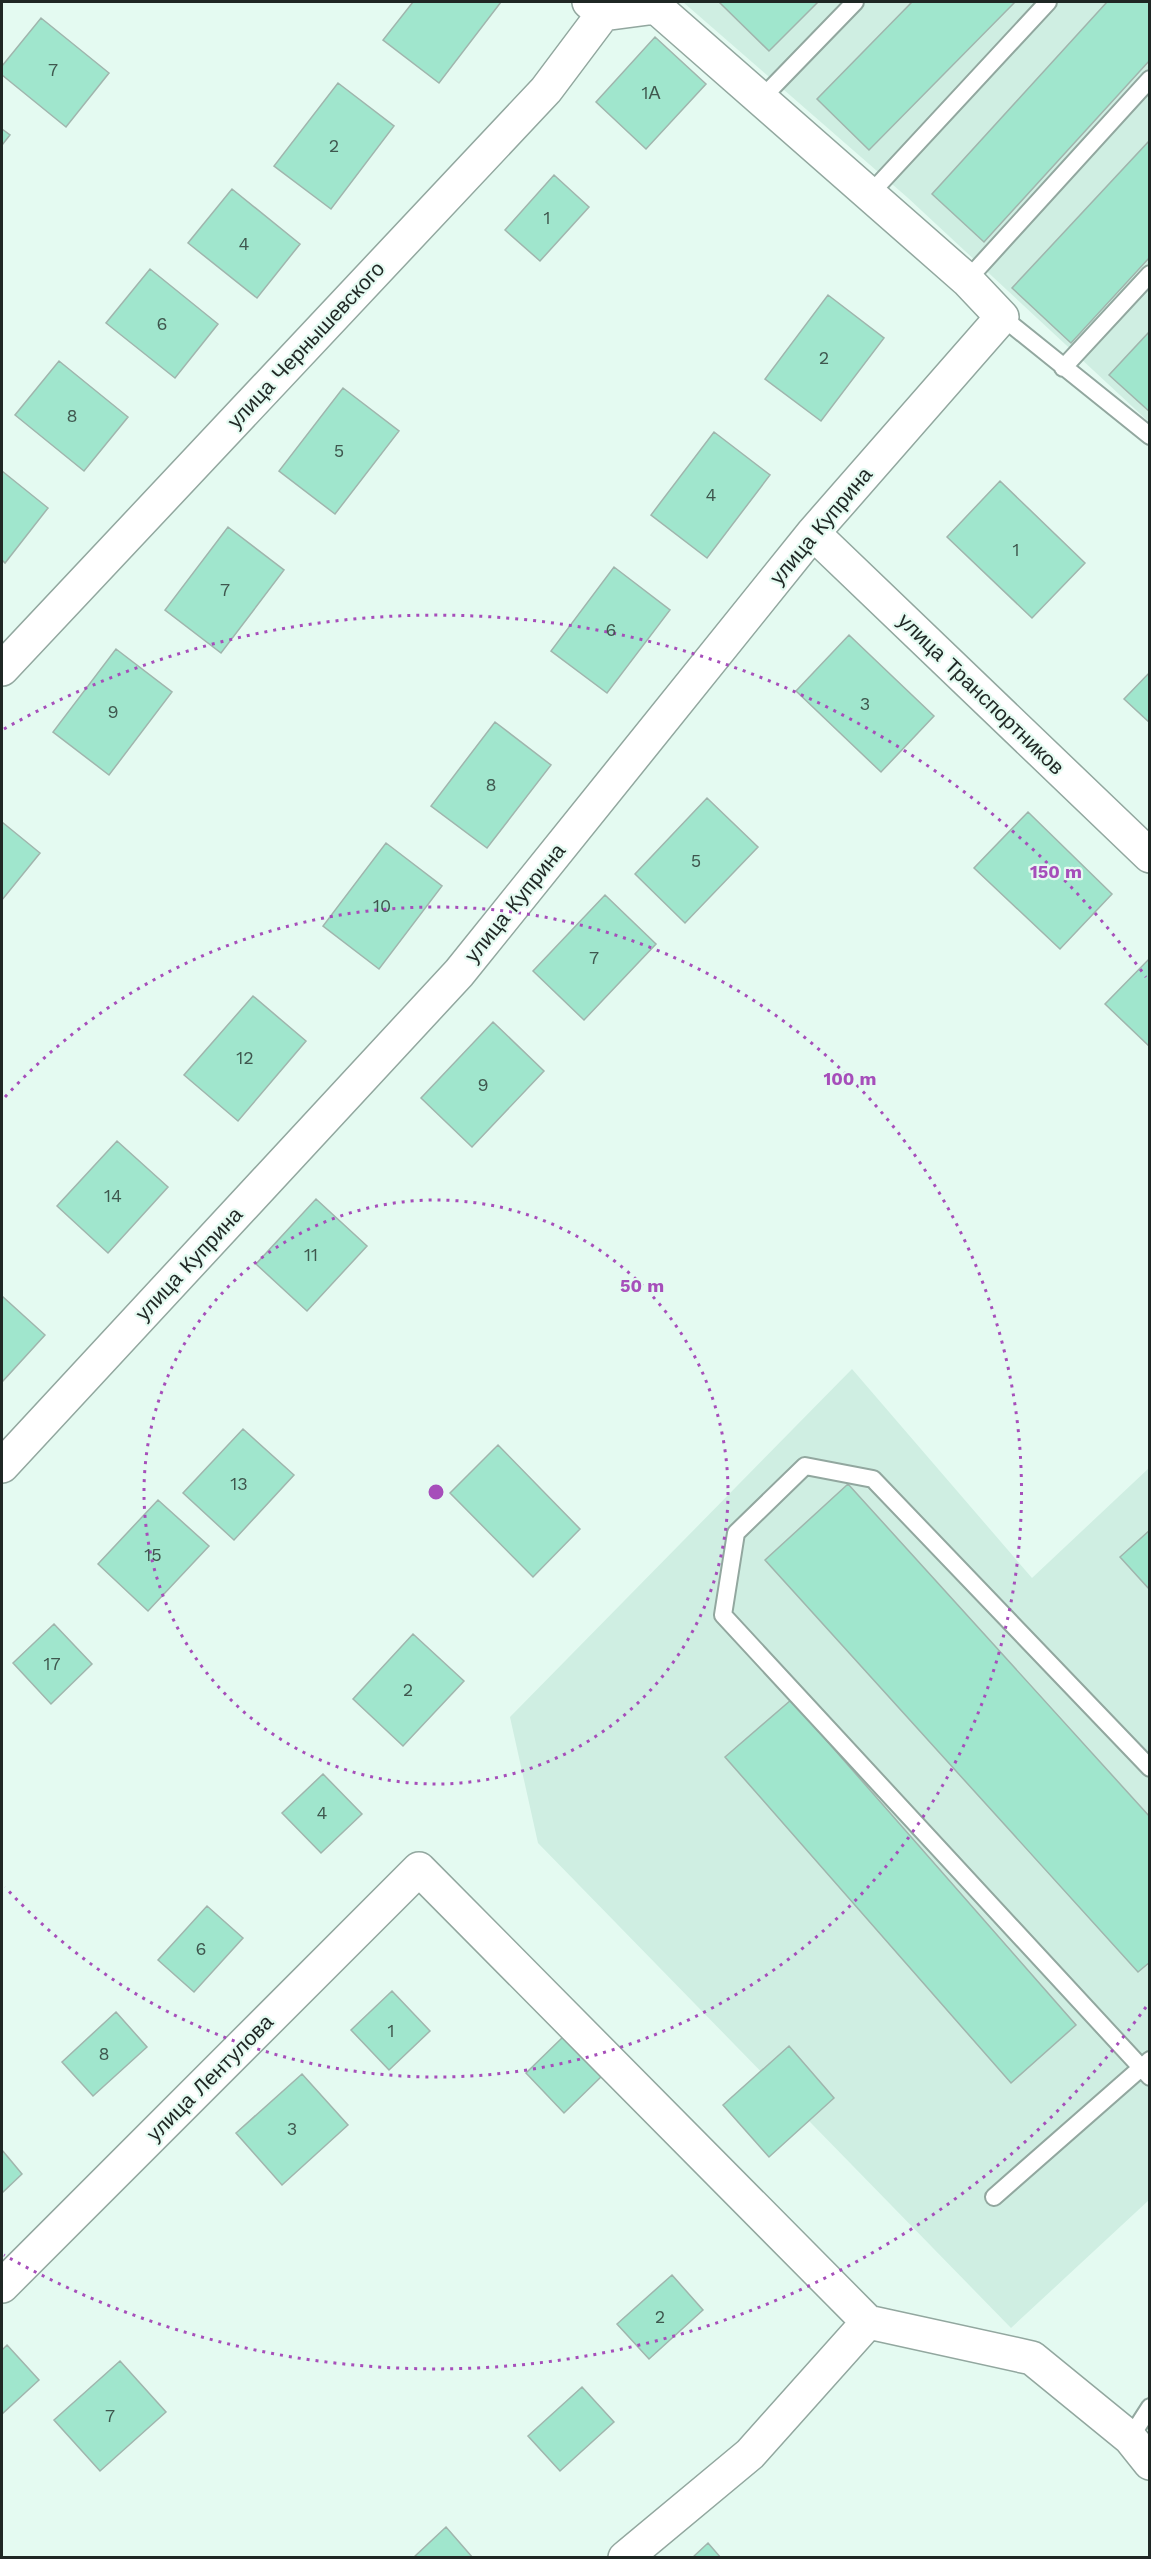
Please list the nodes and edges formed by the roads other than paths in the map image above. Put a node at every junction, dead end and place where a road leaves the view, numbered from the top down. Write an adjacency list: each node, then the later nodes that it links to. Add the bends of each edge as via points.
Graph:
1 (855, 2): 6 (lane)
2 (1048, 2): 7 (lane)
3 (659, 4): 4 (street); 6 (street)
4 (596, 8): 14 (street, улица Чернышевского, via 546,90)
5 (1149, 79): 9 (lane)
6 (761, 99): 7 (street)
7 (869, 195): 9 (street)
8 (1149, 274): 11 (lane)
9 (967, 280): 10 (street)
10 (1002, 317): 11 (lane); 13 (street, улица Куприна)
11 (1063, 368): 12 (lane)
12 (1149, 436)
13 (813, 533): 15 (street, улица Транспортников); 16 (street, улица Куприна, via 459,973)
14 (2, 669)
15 (1149, 856)
16 (2, 1466)
17 (1149, 1768): 18 (lane, via 873,1479 805,1466 736,1533 723,1615)
18 (1146, 2068): 19 (lane)
19 (994, 2197)
20 (2, 2286): 21 (street, улица Лентулова, via 419,1869)
21 (868, 2322): 23 (street, via 1032,2358); 24 (street, via 750,2454)
22 (1149, 2407): 23 (lane)
23 (1140, 2451)
24 (625, 2558)

